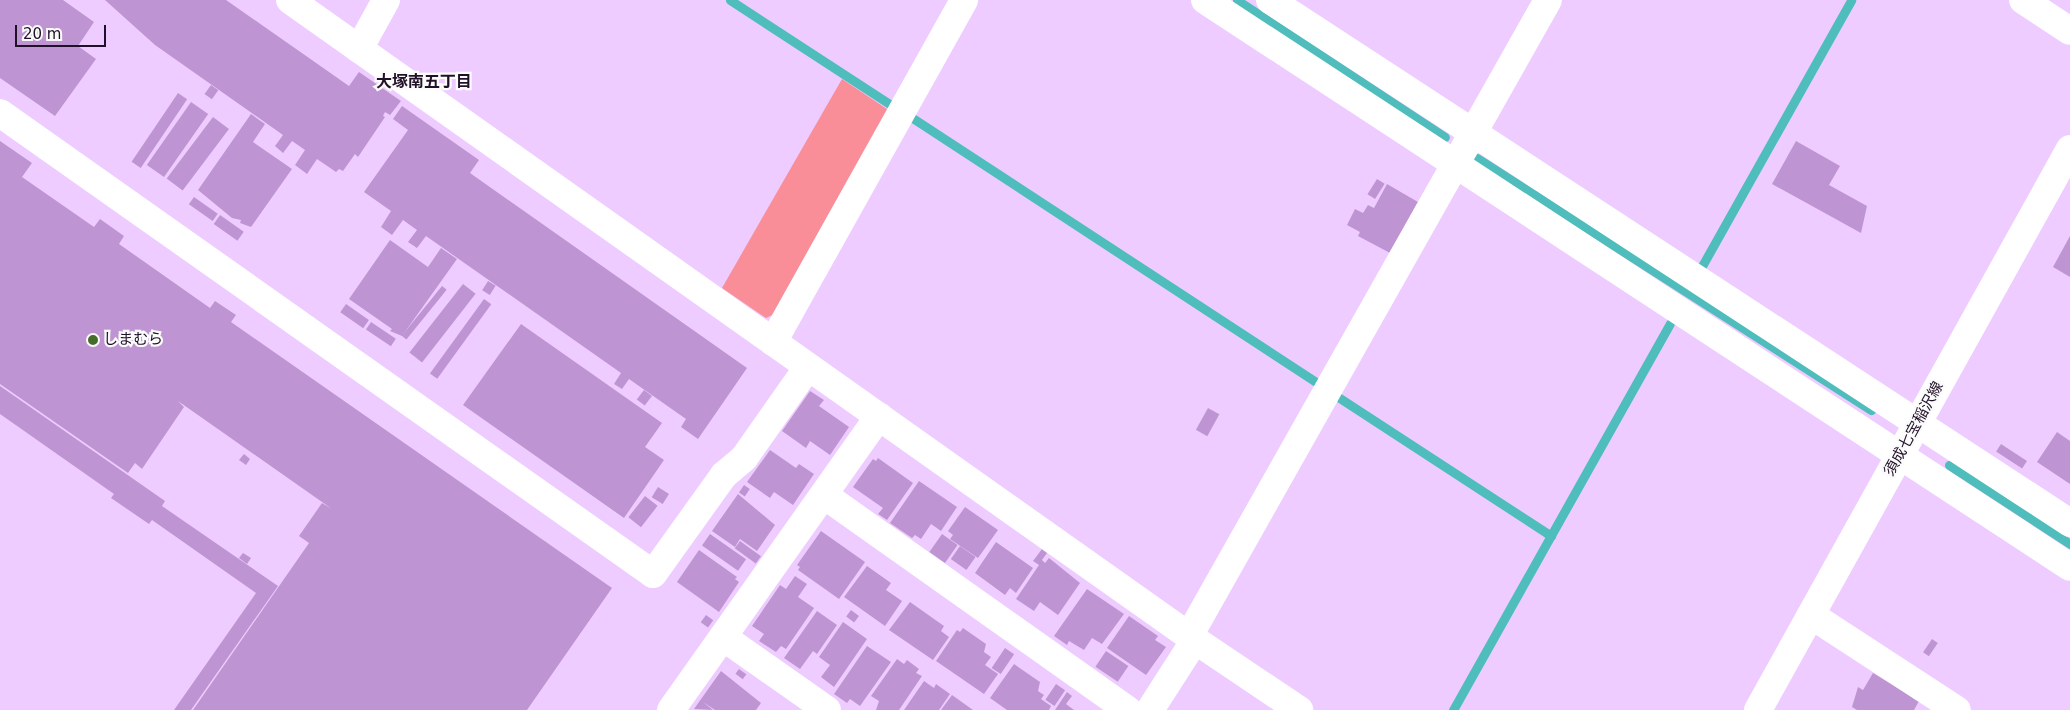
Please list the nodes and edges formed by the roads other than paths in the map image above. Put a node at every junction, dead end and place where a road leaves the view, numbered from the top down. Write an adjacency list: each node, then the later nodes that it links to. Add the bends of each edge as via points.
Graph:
1 (290, 0): 9 (street)
2 (386, 0): 9 (street)
3 (964, 0): 14 (street)
4 (1205, 0): 13 (street)
5 (1270, 0): 11 (street)
6 (1548, 0): 11 (street)
7 (2023, 0): 8 (street)
8 (2070, 31)
9 (359, 49): 14 (street)
10 (0, 113): 15 (street, via 654,574 724,475 744,458)
11 (1473, 132): 13 (street); 17 (street)
12 (2070, 149): 17 (street, 須成七宝稲沢線)
13 (1456, 162): 18 (street); 24 (street)
14 (774, 342): 15 (street)
15 (808, 367): 16 (street)
16 (879, 416): 19 (street); 24 (street)
17 (1918, 423): 18 (street, 須成七宝稲沢線); 20 (street)
18 (1899, 456): 21 (street); 22 (street, 須成七宝稲沢線)
19 (824, 495): 23 (street); 27 (street)
20 (2070, 523)
21 (2070, 567)
22 (1811, 615): 30 (street, 須成七宝稲沢線); 31 (street)
23 (723, 637): 25 (street); 26 (street)
24 (1192, 638): 28 (street); 29 (street)
25 (671, 710)
26 (826, 710)
27 (1128, 710)
28 (1150, 710)
29 (1299, 710)
30 (1758, 710)
31 (1957, 710)

